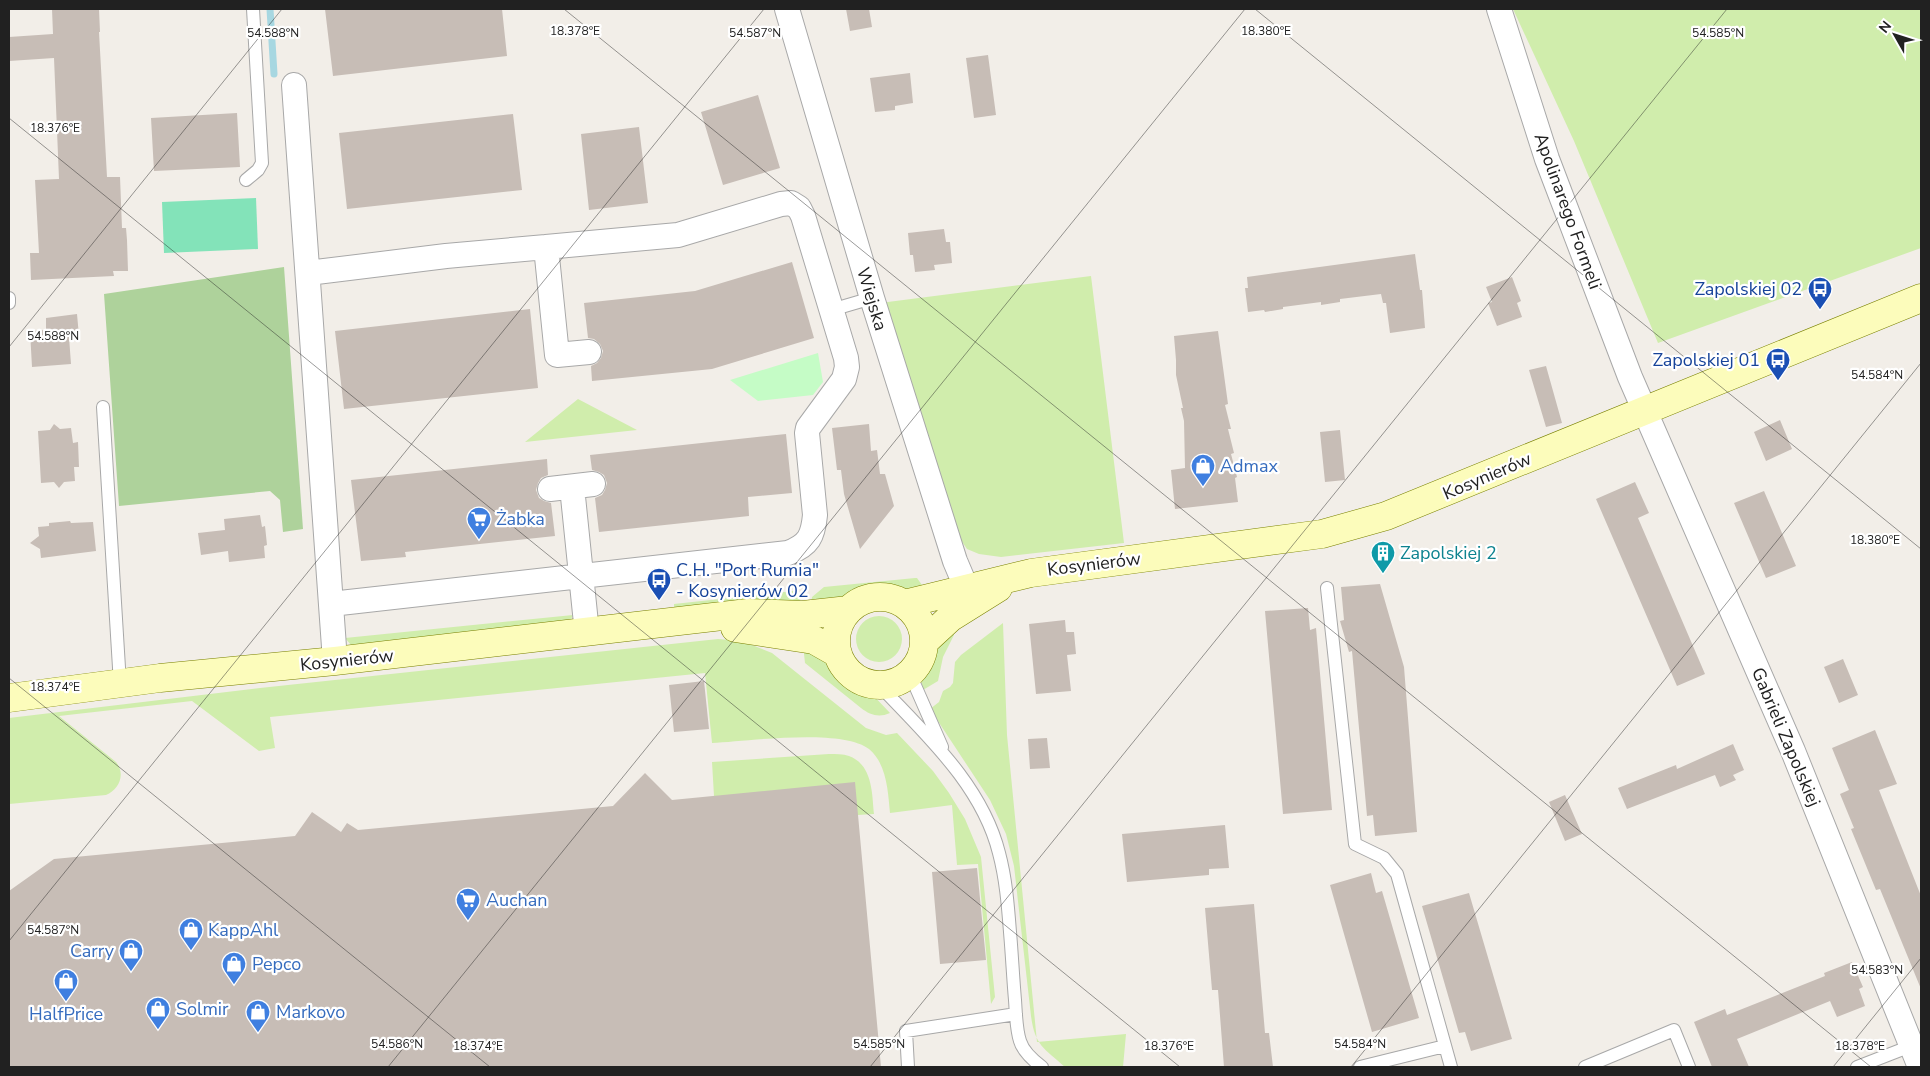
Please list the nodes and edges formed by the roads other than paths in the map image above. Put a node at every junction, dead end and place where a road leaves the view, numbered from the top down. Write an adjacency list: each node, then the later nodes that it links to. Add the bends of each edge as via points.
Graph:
1 (253, 9): 5 (lane, via 262,163)
2 (787, 9): 9 (street, Wiejska)
3 (1499, 9): 15 (street, Apolinarego Formeli, via 1547,159 1630,377)
4 (294, 85): 7 (street)
5 (246, 180)
6 (546, 247): 7 (street); 12 (street, via 678,235 791,203 803,216); 13 (street, via 557,355)
7 (308, 273): 21 (street)
8 (9, 298): 11 (lane)
9 (872, 298): 12 (lane); 19 (street, Wiejska)
10 (1921, 298): 15 (main road, Kosynierów)
11 (9, 303)
12 (831, 310): 18 (street, via 846,358 846,374 808,428 815,515 814,529 808,541 788,553)
13 (589, 352)
14 (104, 407): 30 (lane)
15 (1646, 410): 17 (main road, Kosynierów, via 1438,497 1356,526 1264,543); 36 (street, Gabrieli Zapolskiej, via 1793,751)
16 (572, 487): 18 (street)
17 (1030, 572): 19 (main road, Kosynierów); 26 (main road, Kosynierów, via 950,618)
18 (582, 576): 21 (street); 25 (street)
19 (966, 587): 22 (main road, Kosynierów)
20 (1327, 588): 35 (lane, via 1356,844 1384,858 1397,874)
21 (331, 604): 28 (street)
22 (904, 604): 23 (main road, via 890,598 875,598); 26 (main road, via 921,627)
23 (849, 610): 24 (main road, Kosynierów, via 803,615 748,613); 27 (main road, via 837,630)
24 (686, 622): 25 (main road, Kosynierów); 27 (main road, Kosynierów, via 814,640)
25 (588, 633): 28 (main road, Kosynierów)
26 (924, 642): 29 (main road, via 922,653)
27 (837, 653): 31 (main road, via 853,676)
28 (335, 661): 30 (main road, Kosynierów)
29 (910, 674): 31 (main road); 33 (lane)
30 (120, 684): 32 (main road, Kosynierów)
31 (880, 686): 33 (lane)
32 (9, 698)
33 (946, 757): 34 (lane, via 983,811 999,852 1006,888)
34 (1016, 1014): 37 (lane, via 906,1031); 38 (lane, via 1020,1043)
35 (1445, 1046): 39 (lane); 40 (lane)
36 (1911, 1046): 43 (lane); 44 (street, Gabrieli Zapolskiej)
37 (908, 1067)
38 (1042, 1067)
39 (1360, 1067)
40 (1452, 1067)
41 (1585, 1067): 42 (lane, via 1674,1030)
42 (1689, 1067)
43 (1857, 1067)
44 (1920, 1067)

